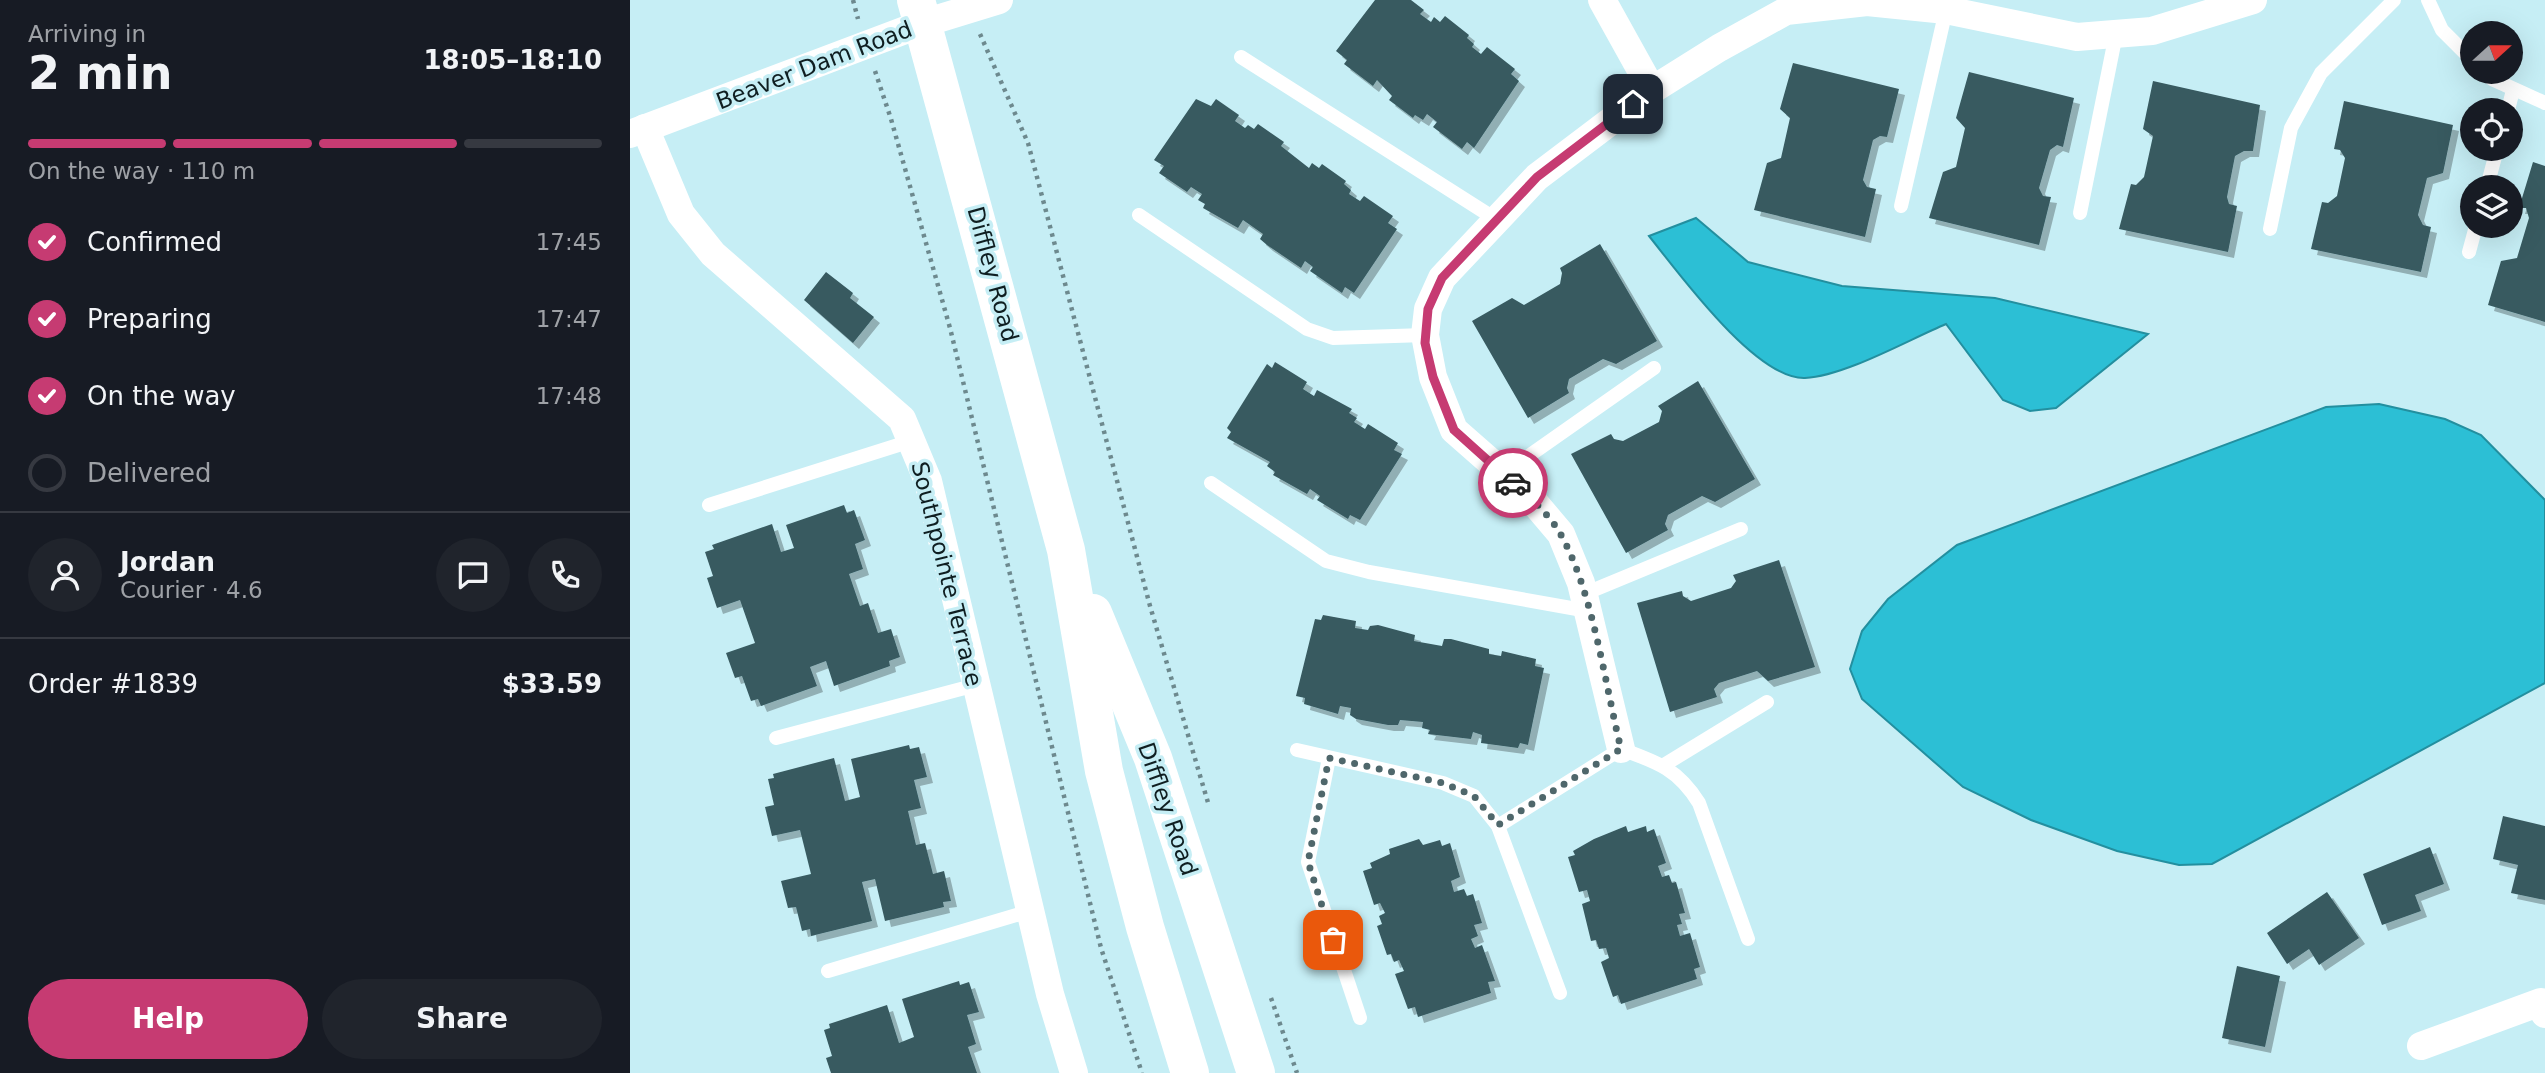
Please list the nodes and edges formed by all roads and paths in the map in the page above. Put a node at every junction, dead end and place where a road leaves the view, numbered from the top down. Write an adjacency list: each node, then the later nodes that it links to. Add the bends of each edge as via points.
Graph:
1 (853, 0): 11 (path)
2 (999, 0): 8 (street, Beaver Dam Road)
3 (1602, 0): 15 (street)
4 (2394, 0): 24 (lane, via 2321,73 2291,128)
5 (2428, 0): 12 (lane, via 2442,30)
6 (2240, 2): 9 (street, via 2152,31)
7 (1947, 10): 9 (street, via 2077,37); 15 (street, via 1867,2 1786,11); 20 (lane)
8 (920, 11): 11 (street, Beaver Dam Road); 34 (main road, Diffley Road)
9 (2116, 34): 21 (lane)
10 (982, 44): 43 (path, via 1028,143 1150,606)
11 (866, 46): 19 (street, Beaver Dam Road); 54 (path, via 950,328 1101,948)
12 (2460, 48)
13 (1241, 57): 23 (lane)
14 (2502, 84): 16 (lane)
15 (1653, 90): 23 (street, via 1537,177)
16 (2513, 90): 17 (lane); 18 (lane)
17 (2511, 98)
18 (2545, 103)
19 (638, 131): 29 (street, Southpointe Terrace, via 681,214 713,254 902,419)
20 (1901, 206)
21 (2080, 213)
22 (1139, 215): 27 (lane, via 1307,329 1333,338)
23 (1497, 220): 27 (street, via 1442,278 1428,309)
24 (2270, 229)
25 (2473, 238): 26 (lane)
26 (2469, 252)
27 (1425, 335): 30 (street, via 1433,377 1454,430)
28 (1654, 368): 30 (lane)
29 (911, 441): 32 (lane); 36 (street, Southpointe Terrace, via 928,481)
30 (1503, 474): 35 (street, via 1561,534)
31 (1210, 483): 35 (lane, via 1326,561 1369,572)
32 (709, 505)
33 (1741, 529): 35 (lane)
34 (1066, 550): 55 (main road, Diffley Road, via 1104,771); 56 (main road, Diffley Road, via 1153,758)
35 (1586, 603): 39 (street)
36 (976, 685): 38 (lane); 45 (street, Southpointe Terrace)
37 (1767, 702): 42 (lane)
38 (776, 738)
39 (1621, 749): 42 (lane); 44 (lane)
40 (1297, 750): 41 (lane)
41 (1329, 758): 44 (lane, via 1443,783 1474,796); 51 (lane, via 1308,862)
42 (1664, 765): 46 (lane, via 1688,785 1699,803)
43 (1210, 812)
44 (1498, 825): 48 (lane)
45 (1030, 911): 47 (lane); 53 (street, Southpointe Terrace)
46 (1748, 939)
47 (828, 971)
48 (1560, 993)
49 (1270, 994): 57 (path)
50 (2545, 1014): 52 (street, via 2540,1002)
51 (1360, 1018)
52 (2421, 1046)
53 (1074, 1073)
54 (1142, 1073)
55 (1190, 1073)
56 (1256, 1073)
57 (1297, 1073)

